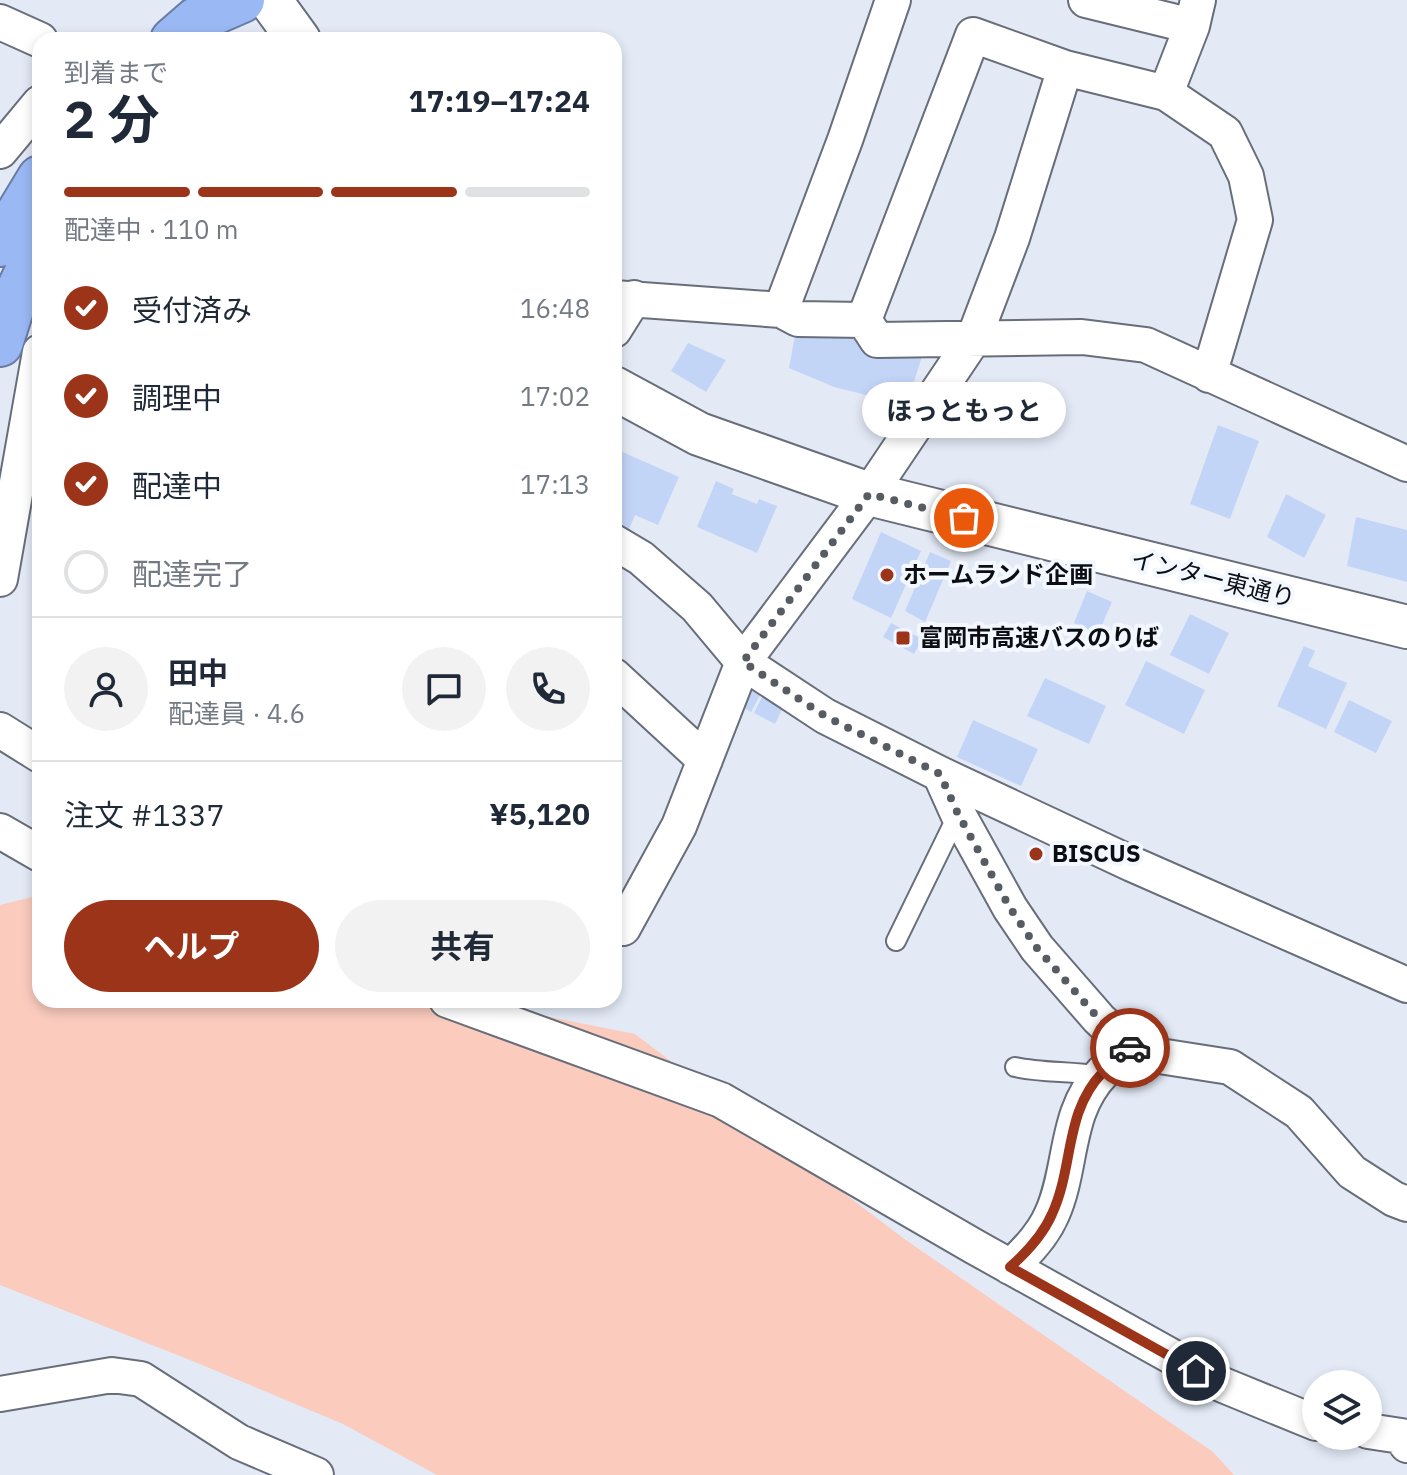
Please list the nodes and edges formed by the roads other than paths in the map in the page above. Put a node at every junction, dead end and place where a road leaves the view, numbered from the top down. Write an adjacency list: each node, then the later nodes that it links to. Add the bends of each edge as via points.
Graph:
1 (242, 0): 8 (highway, via 196,20)
2 (255, 0): 9 (highway)
3 (270, 0): 10 (street)
4 (893, 0): 20 (street)
5 (1086, 0): 6 (street)
6 (1195, 13): 13 (street)
7 (0, 22): 11 (street)
8 (182, 32)
9 (227, 32)
10 (293, 32)
11 (32, 36)
12 (1065, 68): 13 (street); 21 (street, via 973,35); 22 (street, via 1012,238)
13 (1166, 93): 24 (street, via 1225,133 1246,176 1255,220)
14 (32, 113): 15 (street)
15 (0, 151)
16 (32, 191): 17 (highway)
17 (0, 244)
18 (32, 262): 23 (highway)
19 (624, 298): 20 (street)
20 (781, 310): 21 (street, via 798,319)
21 (864, 320): 22 (street, via 877,340)
22 (974, 338): 24 (street, via 1082,337 1146,345); 28 (street)
23 (0, 344)
24 (1209, 375): 27 (street)
25 (622, 392): 28 (street, インター東通り, via 699,434)
26 (32, 443): 30 (street)
27 (1407, 464)
28 (869, 494): 31 (street, インター東通り); 32 (street)
29 (622, 547): 32 (street, via 697,607)
30 (0, 579)
31 (1407, 627)
32 (743, 662): 36 (street); 37 (street, via 825,716)
33 (622, 683): 36 (street)
34 (0, 730): 35 (street)
35 (32, 750)
36 (705, 760): 41 (street, via 679,826)
37 (940, 774): 38 (street); 43 (street)
38 (958, 814): 42 (lane); 45 (street, via 1037,948)
39 (0, 831): 40 (street)
40 (32, 849)
41 (622, 927)
42 (896, 941)
43 (1407, 985)
44 (469, 1008): 49 (street, via 721,1100)
45 (1134, 1052): 47 (street); 48 (street, via 1230,1067 1299,1112 1352,1172)
46 (1015, 1067): 47 (lane)
47 (1100, 1076): 49 (street, via 1088,1090 1072,1129 1052,1214 1039,1237)
48 (1407, 1204)
49 (1010, 1267): 51 (street, via 1223,1385)
50 (0, 1394): 54 (street, via 112,1375 141,1379 239,1442)
51 (1302, 1417)
52 (1382, 1433): 53 (street, via 1401,1436)
53 (1407, 1445)
54 (316, 1475)

